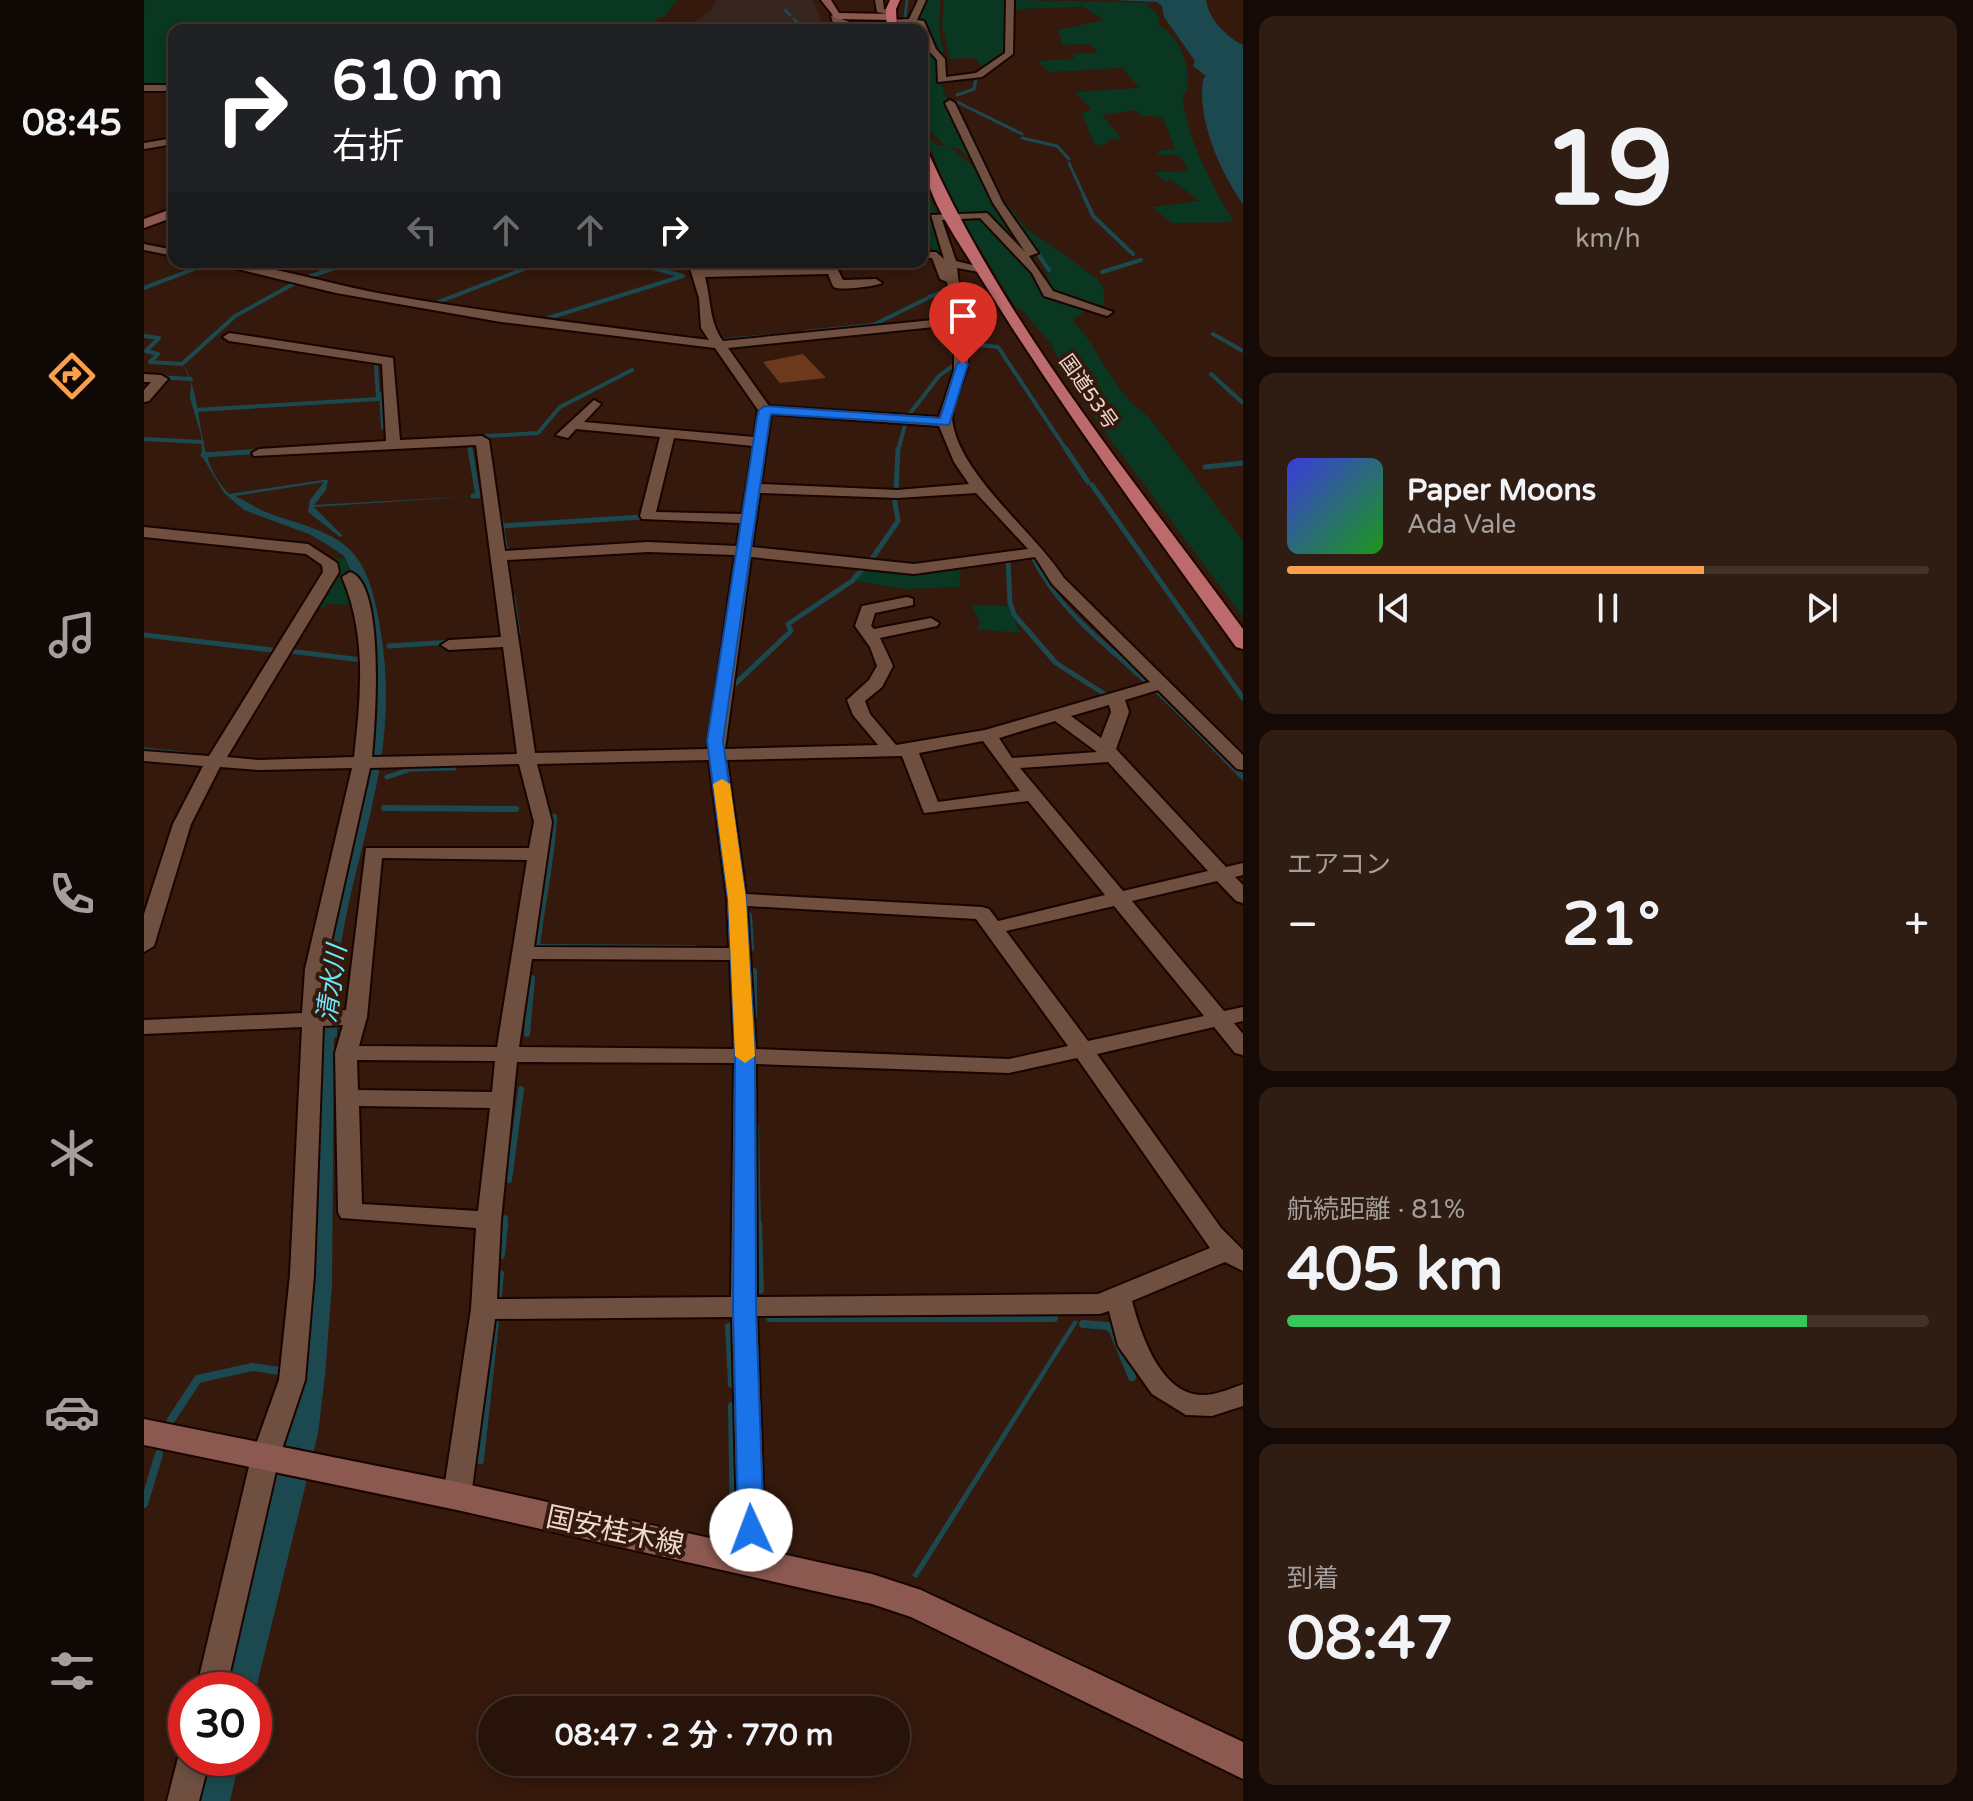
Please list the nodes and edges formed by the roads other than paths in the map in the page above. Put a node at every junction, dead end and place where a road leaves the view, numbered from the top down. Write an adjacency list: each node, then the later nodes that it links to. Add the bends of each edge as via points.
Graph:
1 (826, 0): 8 (main road)
2 (879, 0): 6 (street, via 880,10)
3 (895, 0): 6 (highway)
4 (922, 0): 7 (street)
5 (1010, 0): 10 (street, via 1009,54 973,78 941,80 941,59)
6 (892, 20): 7 (street); 8 (main road)
7 (913, 20): 9 (street)
8 (838, 22)
9 (921, 24)
10 (928, 40)
11 (144, 88): 12 (street)
12 (168, 88)
13 (950, 103): 27 (street, via 993,193)
14 (168, 142): 15 (street)
15 (144, 146)
16 (928, 166): 18 (highway, 国道53号)
17 (168, 214): 19 (main road)
18 (950, 216): 23 (street, via 935,217); 26 (highway, 国道53号); 27 (street, via 983,215)
19 (144, 224)
20 (144, 247): 21 (street)
21 (168, 252)
22 (928, 255): 29 (street, via 936,255)
23 (951, 264): 26 (street); 29 (street)
24 (242, 268): 33 (street, via 501,318)
25 (696, 268): 28 (street, via 833,270 838,284); 33 (street, via 707,328)
26 (979, 268): 55 (highway, 国道53号, via 1045,370)
27 (1041, 273): 30 (street, via 1048,293)
28 (876, 283)
29 (952, 287): 31 (street)
30 (1107, 312)
31 (957, 321): 33 (street); 38 (street, via 963,364)
32 (229, 337): 41 (street, via 388,361)
33 (720, 345): 37 (street)
34 (144, 378): 35 (street, via 161,379)
35 (144, 398)
36 (594, 404): 39 (street, via 568,430)
37 (765, 410): 38 (street); 40 (street)
38 (945, 422): 44 (street, via 953,448)
39 (668, 434): 40 (street); 45 (street, via 647,516)
40 (760, 442): 43 (street)
41 (393, 445): 42 (street); 49 (street, via 482,440)
42 (259, 453)
43 (752, 488): 44 (street, via 897,494); 45 (street)
44 (981, 488): 48 (street)
45 (747, 519): 47 (street)
46 (144, 532): 66 (street, via 308,549 329,563 331,572)
47 (742, 551): 48 (street, via 914,569); 49 (street, via 648,547); 63 (street, via 715,741)
48 (1039, 552): 57 (street, via 1058,581)
49 (497, 556): 54 (street)
50 (350, 577): 67 (street, via 359,598 369,659)
51 (907, 602): 53 (street, via 868,609 863,626)
52 (931, 623): 53 (street)
53 (870, 635): 61 (street, via 885,666 876,683 856,700 857,709 862,720)
54 (510, 642): 56 (street); 65 (street)
55 (1243, 643)
56 (449, 645)
57 (1160, 684): 58 (street); 69 (street)
58 (1116, 697): 59 (street); 62 (street, via 1120,712)
59 (1058, 715): 60 (street); 62 (street)
60 (988, 735): 61 (street); 68 (street)
61 (900, 750): 63 (street); 70 (street, via 931,809)
62 (1109, 753): 68 (street); 73 (street)
63 (718, 755): 65 (street); 76 (street)
64 (144, 756): 66 (street)
65 (527, 760): 67 (street); 71 (street, via 543,822)
66 (212, 763): 67 (street); 78 (street, via 182,824)
67 (362, 763): 83 (street, via 315,969)
68 (1007, 764): 70 (street)
69 (1243, 765)
70 (1033, 795): 75 (street)
71 (538, 854): 79 (street); 82 (street, via 373,852)
72 (1243, 869): 73 (street)
73 (1222, 873): 74 (street); 75 (street)
74 (1243, 897)
75 (1119, 898): 77 (street); 84 (street)
76 (737, 899): 77 (street, via 982,913); 80 (street)
77 (993, 928): 87 (street)
78 (144, 946)
79 (523, 953): 80 (street); 89 (street)
80 (740, 954): 90 (street)
81 (1243, 1014): 84 (street)
82 (356, 1017): 83 (street); 88 (street)
83 (312, 1019): 85 (street); 100 (street, via 302,1275 292,1380)
84 (1221, 1020): 86 (street); 87 (street)
85 (144, 1027)
86 (1243, 1048)
87 (1084, 1052): 90 (street, via 1009,1066); 94 (street, via 1212,1234)
88 (346, 1053): 89 (street); 91 (street)
89 (507, 1054): 90 (street); 92 (street)
90 (745, 1056): 96 (street)
91 (347, 1098): 92 (street); 93 (street, via 350,1212)
92 (502, 1100): 93 (street)
93 (489, 1220): 97 (street)
94 (1238, 1258): 95 (street)
95 (1118, 1296): 96 (street, via 1100,1304); 98 (street, via 1131,1346 1161,1387 1186,1404 1212,1405)
96 (744, 1308): 97 (street); 102 (street)
97 (484, 1309): 101 (street)
98 (1243, 1395)
99 (144, 1432): 100 (main road, 国安桂木線)
100 (269, 1459): 101 (main road, 国安桂木線); 103 (street)
101 (457, 1496): 102 (main road, 国安桂木線)
102 (752, 1561): 104 (main road, 国安桂木線, via 921,1605)
103 (216, 1672)
104 (1243, 1761)
105 (189, 1776): 106 (street)
106 (183, 1801)

